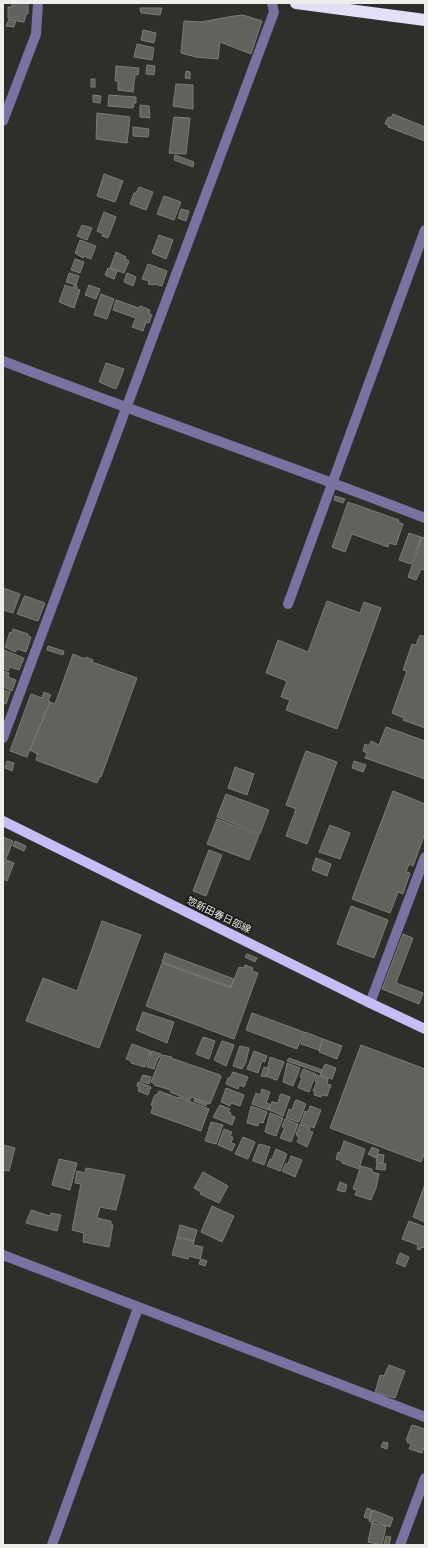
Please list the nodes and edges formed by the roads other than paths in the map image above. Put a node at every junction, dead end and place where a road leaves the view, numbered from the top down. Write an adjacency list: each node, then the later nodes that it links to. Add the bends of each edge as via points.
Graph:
1 (38, 3): 5 (street, via 36,34)
2 (272, 3): 8 (street, via 274,12)
3 (296, 3): 4 (highway)
4 (425, 20)
5 (3, 121)
6 (425, 230): 9 (street)
7 (3, 361): 8 (street)
8 (126, 408): 9 (street); 12 (street)
9 (332, 482): 10 (street); 11 (street)
10 (425, 518)
11 (288, 604)
12 (3, 738)
13 (3, 821): 15 (main road, 惣新田春日部線)
14 (425, 857): 15 (street)
15 (370, 1003): 16 (main road, 惣新田春日部線)
16 (425, 1029)
17 (3, 1255): 18 (street)
18 (138, 1308): 19 (street); 22 (street)
19 (425, 1417)
20 (425, 1478): 21 (street)
21 (423, 1492): 23 (street)
22 (52, 1545)
23 (400, 1545)

